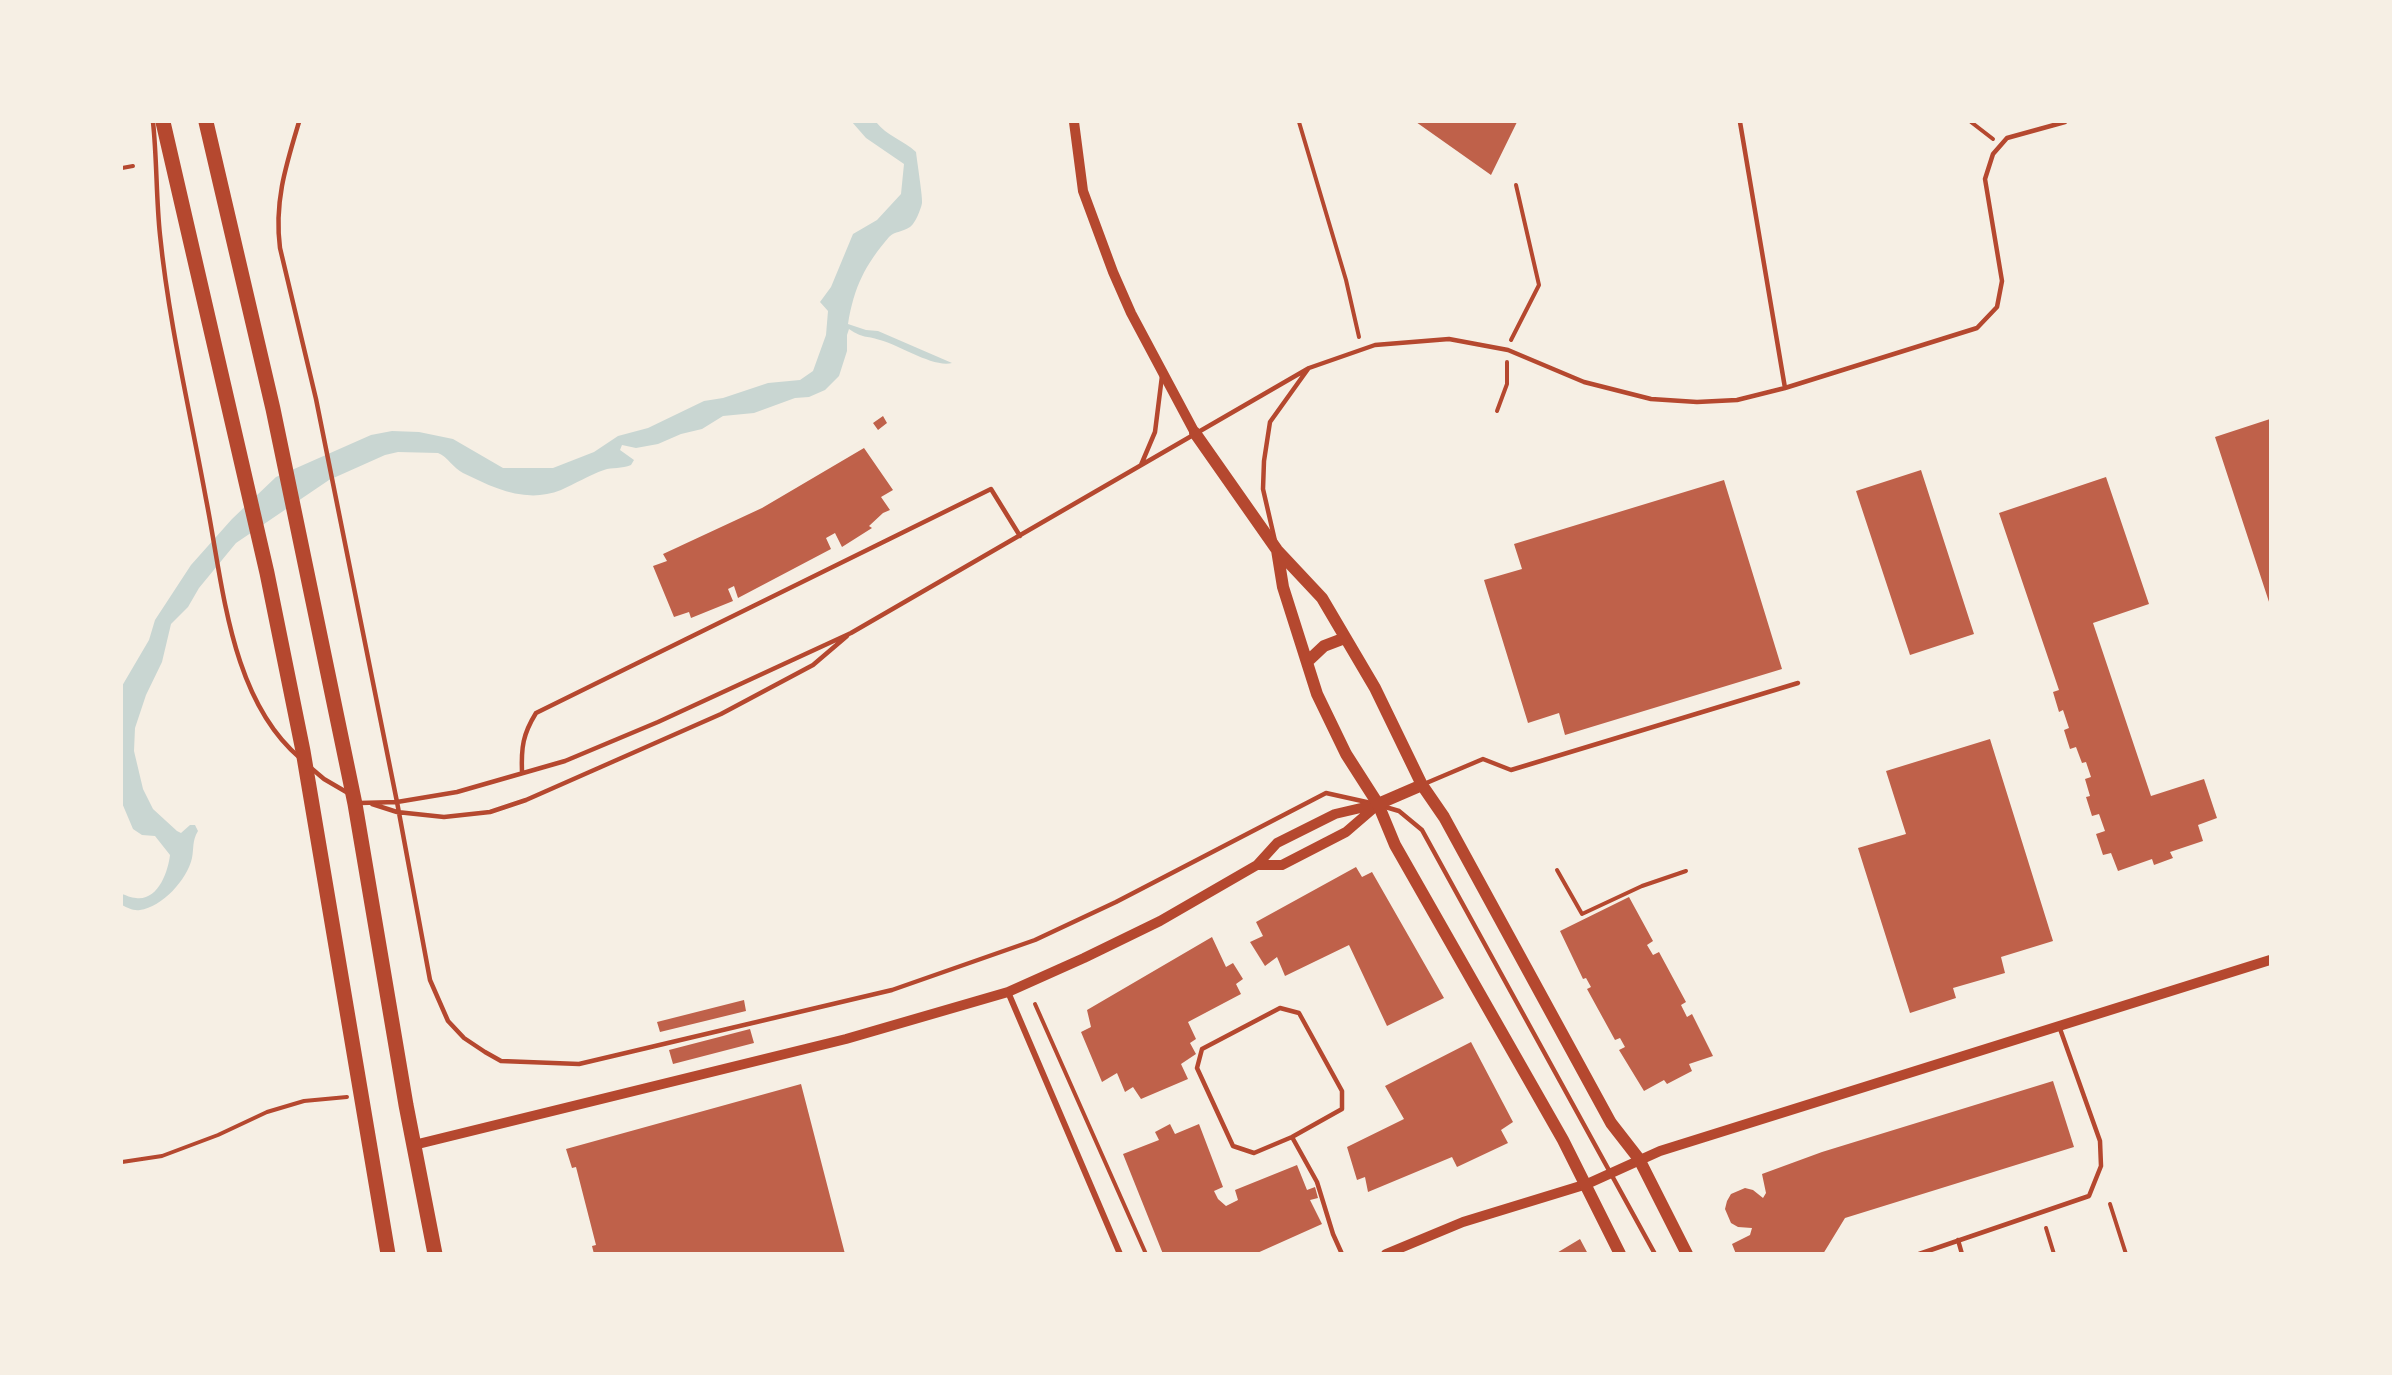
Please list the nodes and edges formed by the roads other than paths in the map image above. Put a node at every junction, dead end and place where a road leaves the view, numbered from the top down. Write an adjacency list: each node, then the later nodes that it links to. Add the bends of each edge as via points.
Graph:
1 (153, 122): 15 (lane, via 161,245 175,344 239,660 254,701 286,747 324,779 361,801 397,812 444,817 490,812 526,800 720,714 813,665)
2 (163, 122): 35 (main road, via 236,431 303,751)
3 (206, 122): 22 (main road, via 273,409)
4 (299, 122): 21 (lane, via 278,202 280,248 316,399)
5 (1074, 122): 9 (street, via 1083,191 1131,314)
6 (1740, 122): 10 (lane)
7 (2065, 122): 10 (lane, via 2007,138 1993,154 1985,179 2002,281 1997,307 1977,328)
8 (1309, 368): 10 (lane, via 1361,348 1449,339 1508,350 1584,382 1651,399 1737,400); 11 (lane); 14 (lane, via 1270,422 1263,489)
9 (1163, 373): 11 (street); 12 (lane, via 1155,432)
10 (1785, 388)
11 (1195, 433): 12 (lane); 14 (main road)
12 (1141, 465): 13 (lane)
13 (1020, 536): 15 (lane); 19 (lane, via 991,489 536,713 525,731)
14 (1277, 550): 16 (main road, via 1322,598); 17 (main road, via 1283,587)
15 (852, 633): 19 (lane, via 658,722 565,761)
16 (1345, 638): 17 (main road, via 1324,646); 20 (main road, via 1381,698)
17 (1306, 662): 23 (main road, via 1346,754)
18 (1798, 683): 20 (lane, via 1511,770 1483,759)
19 (522, 773): 21 (lane, via 457,792)
20 (1422, 785): 23 (main road); 30 (main road, via 1449,827 1611,1123)
21 (398, 802): 22 (lane); 23 (lane, via 430,980 448,1021 464,1038 501,1060 551,1064 604,1060 892,990 1035,940 1326,793)
22 (355, 804): 29 (main road)
23 (1378, 804): 24 (street, via 1335,814 1286,838); 24 (street, via 1346,832 1282,865); 31 (lane, via 1399,811 1422,830); 32 (main road, via 1395,845)
24 (1257, 865): 26 (street, via 1160,921)
25 (2271, 960): 27 (street)
26 (1008, 992): 29 (street, via 846,1039); 37 (street)
27 (2058, 1026): 30 (street); 33 (lane, via 2100,1141 2101,1166 2089,1196)
28 (1292, 1137): 28 (lane, via 1342,1109 1342,1090 1299,1013 1280,1008 1202,1049 1197,1068 1233,1146 1254,1153); 38 (lane, via 1317,1182)
29 (414, 1145): 36 (main road)
30 (1639, 1160): 31 (street); 42 (main road)
31 (1611, 1172): 32 (street); 41 (lane)
32 (1587, 1184): 34 (street, via 1463,1222); 40 (main road)
33 (1958, 1240): 43 (lane); 44 (lane)
34 (1413, 1248): 39 (street)
35 (388, 1254)
36 (435, 1254)
37 (1120, 1254)
38 (1342, 1254)
39 (1386, 1254)
40 (1620, 1254)
41 (1655, 1254)
42 (1687, 1254)
43 (1919, 1254)
44 (1962, 1254)

